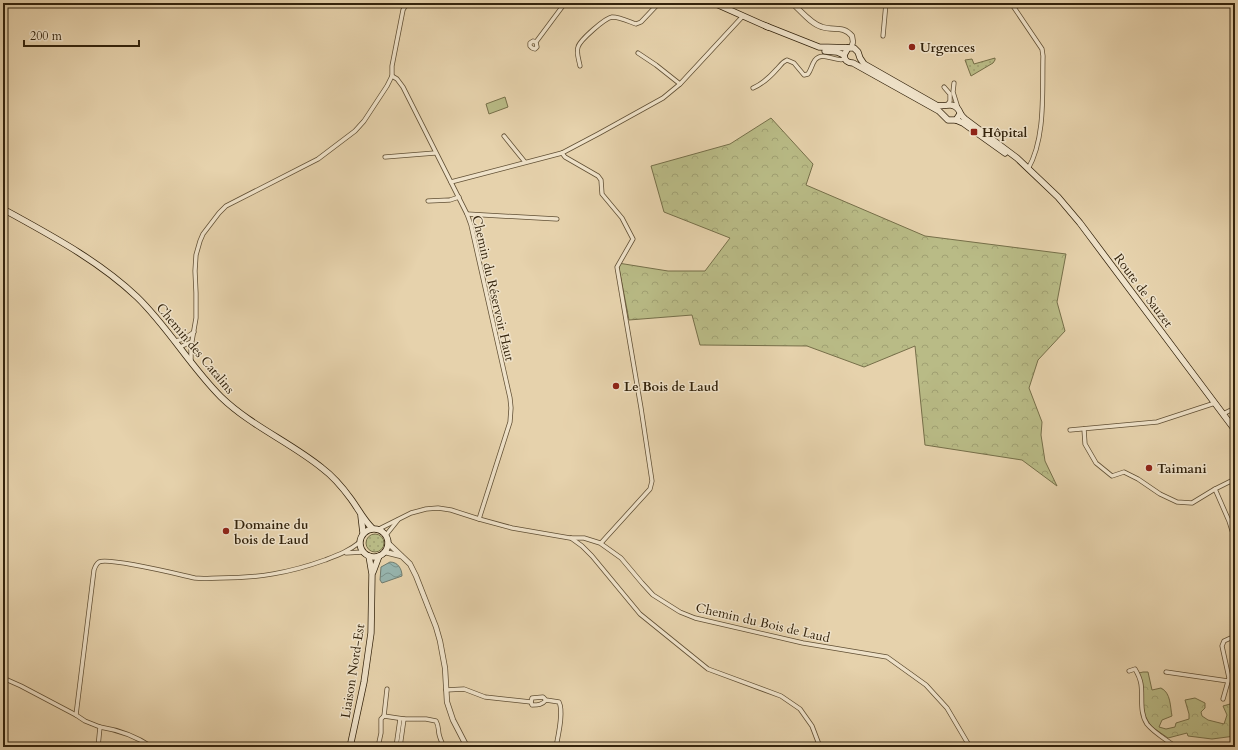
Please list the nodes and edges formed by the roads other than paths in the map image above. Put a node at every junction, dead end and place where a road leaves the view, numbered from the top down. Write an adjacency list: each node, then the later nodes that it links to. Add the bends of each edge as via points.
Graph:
1 (407, 3): 18 (street, via 403,10)
2 (565, 3): 11 (street)
3 (659, 3): 17 (street, via 636,24 611,17 605,20 578,46)
4 (714, 3): 8 (main road)
5 (792, 3): 12 (street, via 816,24 848,31 853,42)
6 (886, 3): 10 (street)
7 (1011, 3): 32 (street, via 1042,49 1043,56 1041,126)
8 (743, 16): 9 (main road); 20 (street)
9 (766, 26): 12 (main road, via 819,47); 14 (main road, via 816,50 837,52)
10 (883, 36)
11 (536, 42)
12 (850, 48): 14 (main road); 15 (main road, via 858,52)
13 (638, 53): 20 (street)
14 (844, 57): 16 (main road); 22 (street, via 838,60 822,55 815,59 806,75 787,60 760,85)
15 (860, 58): 16 (main road); 23 (main road, via 864,64 936,104)
16 (853, 63): 25 (main road)
17 (580, 66)
18 (392, 76): 28 (street, Chemin du Réservoir Haut, via 397,78 403,87); 39 (street, via 355,131 318,159 231,203 219,213 203,234 196,256 197,308)
19 (954, 83): 24 (street, via 953,92)
20 (680, 84): 29 (street, via 663,98)
21 (944, 87): 23 (street, via 950,94 950,101)
22 (753, 88)
23 (946, 105): 24 (main road, via 952,105); 25 (main road)
24 (959, 111): 26 (main road); 32 (main road, Route de Sauzet, via 965,120)
25 (942, 113): 26 (main road, via 948,120)
26 (956, 120): 32 (main road, Route de Sauzet)
27 (504, 136): 31 (street)
28 (435, 153): 30 (street); 33 (street, Chemin du Réservoir Haut)
29 (562, 153): 31 (street); 63 (street, via 598,176 601,180 602,194 622,218 633,239 617,267 652,481 650,488)
30 (385, 158)
31 (526, 162): 33 (street)
32 (1028, 169): 44 (main road, Route de Sauzet, via 1080,222)
33 (451, 182): 34 (street, Chemin du Réservoir Haut)
34 (459, 197): 35 (street); 37 (street, Chemin du Réservoir Haut)
35 (428, 201)
36 (3, 210): 40 (main road, Chemin des Catalins, via 67,245 106,271 138,298)
37 (467, 214): 38 (street); 54 (street, Chemin du Réservoir Haut, via 511,408 510,422)
38 (557, 219)
39 (194, 332): 40 (street, via 184,339); 41 (street)
40 (175, 341): 42 (main road, Chemin des Catalins)
41 (191, 342): 42 (street); 43 (street)
42 (180, 347): 43 (main road, Chemin des Catalins)
43 (191, 362): 52 (main road, Chemin des Catalins, via 233,408 308,457 332,476 348,494)
44 (1215, 403): 46 (main road, Route de Sauzet); 47 (street, via 1157,422)
45 (1235, 408): 46 (street)
46 (1224, 414): 49 (main road, Route de Sauzet)
47 (1084, 429): 48 (street); 51 (street, via 1085,444 1096,463 1112,476 1124,472 1177,502 1192,502)
48 (1070, 430)
49 (1235, 430)
50 (1235, 479): 51 (street)
51 (1215, 489): 60 (street)
52 (360, 514): 55 (main road, Chemin des Catalins); 57 (main road, Chemin des Catalins)
53 (399, 519): 54 (street, Chemin du Bois de Laud, via 411,513 438,508); 56 (street, Chemin du Bois de Laud); 58 (street)
54 (479, 520): 59 (street, Chemin du Bois de Laud)
55 (372, 528): 56 (main road); 57 (main road)
56 (379, 529): 58 (main road)
57 (363, 533): 61 (main road)
58 (386, 535): 62 (main road)
59 (570, 538): 63 (street, Chemin du Bois de Laud, via 584,538); 94 (street, via 592,556 640,614 708,669 781,696 800,709 812,726)
60 (1235, 540)
61 (360, 542): 64 (main road); 66 (street)
62 (388, 543): 65 (main road); 69 (street)
63 (601, 543): 95 (street, Chemin du Bois de Laud, via 621,558 653,595 695,618 803,643 887,657 926,685 947,708)
64 (363, 552): 66 (street); 67 (main road)
65 (385, 552): 68 (main road); 69 (street)
66 (343, 553): 81 (street, via 281,573 242,578 197,578 154,568 99,562 94,570)
67 (369, 556): 68 (main road); 70 (main road, Liaison Nord-Est)
68 (379, 556): 70 (main road, Liaison Nord-Est)
69 (403, 557): 77 (street, via 416,576 436,627 445,668)
70 (372, 574): 87 (main road, Liaison Nord-Est, via 369,651)
71 (1235, 636): 75 (street, via 1224,641 1222,646)
72 (1129, 671): 96 (street, via 1135,669 1138,674 1143,715 1147,723)
73 (1166, 672): 75 (street)
74 (3, 678): 81 (street)
75 (1228, 681): 78 (street)
76 (387, 689): 82 (street)
77 (446, 690): 80 (street, via 464,689 486,697); 92 (street, via 453,720)
78 (1223, 699)
79 (546, 700): 80 (street, via 543,697 535,697); 80 (street, via 544,704 538,705 532,705); 93 (street, via 560,702 561,706)
80 (531, 702)
81 (76, 715): 84 (street)
82 (384, 716): 83 (street); 88 (street, via 381,719)
83 (402, 719): 89 (street); 90 (street); 91 (street, via 436,721)
84 (100, 727): 85 (street); 86 (street, via 133,736)
85 (98, 747)
86 (152, 747)
87 (350, 747)
88 (378, 747)
89 (396, 747)
90 (400, 747)
91 (444, 747)
92 (467, 747)
93 (556, 747)
94 (820, 747)
95 (970, 747)
96 (1176, 747)

